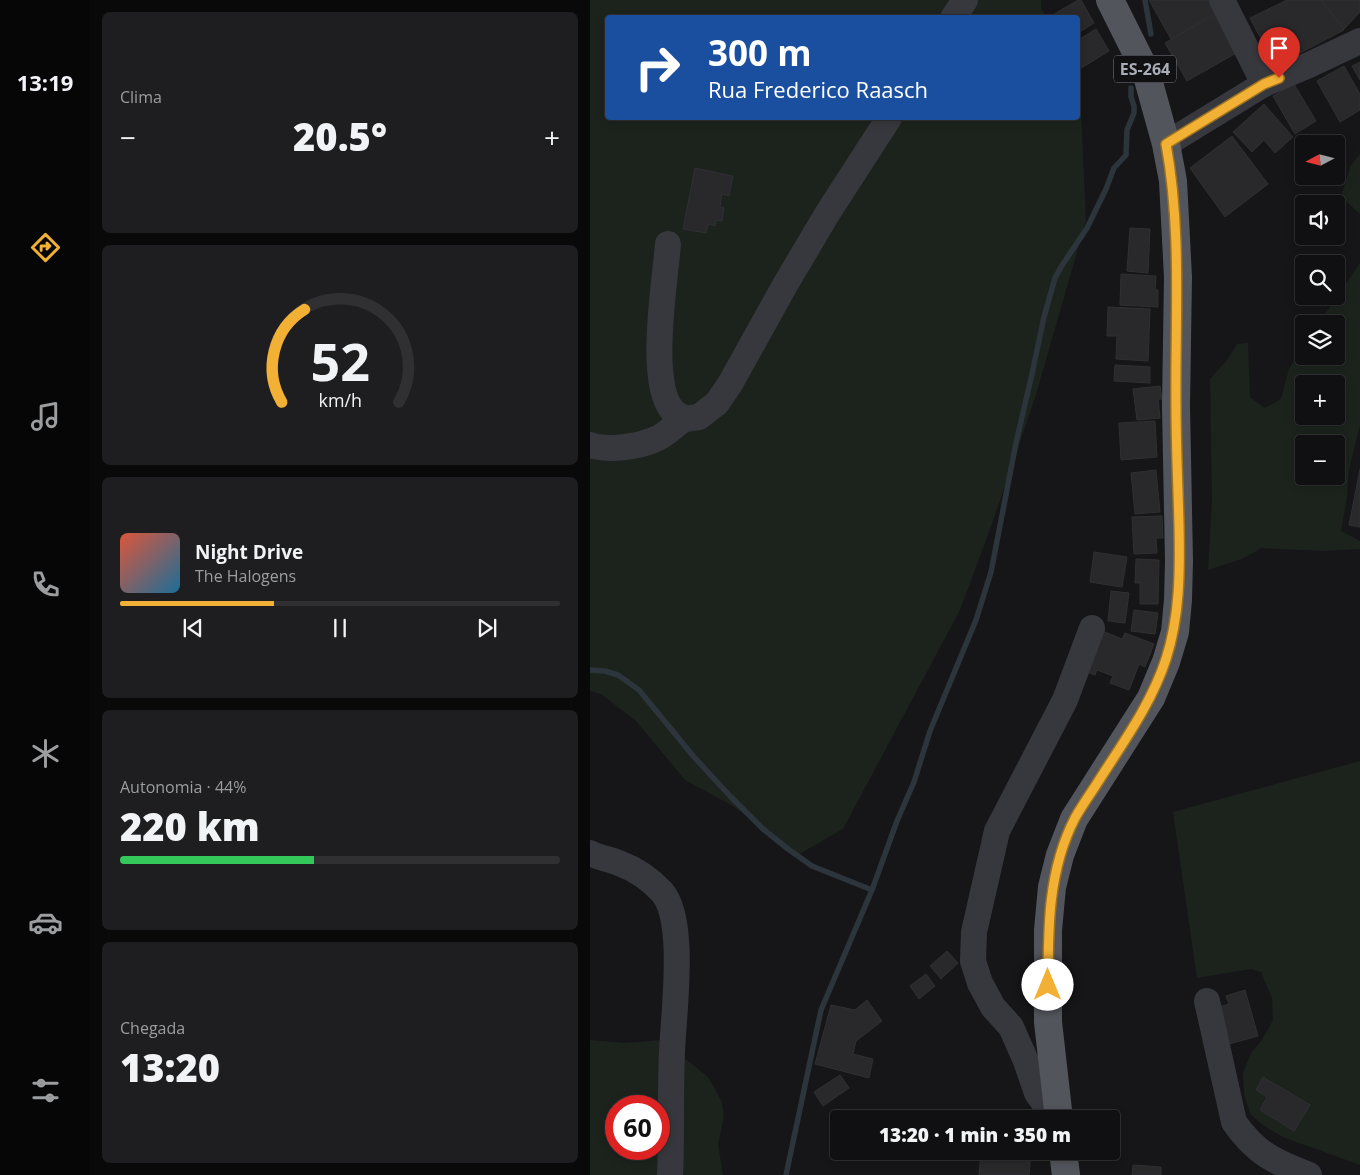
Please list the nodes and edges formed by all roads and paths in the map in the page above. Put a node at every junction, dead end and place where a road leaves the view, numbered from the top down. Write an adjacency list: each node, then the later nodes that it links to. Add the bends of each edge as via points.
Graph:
1 (965, 0): 4 (street)
2 (1110, 0): 8 (main road, ES-264, via 1146,72)
3 (1222, 0): 6 (street)
4 (955, 15)
5 (1360, 41): 6 (street)
6 (1264, 84): 8 (street)
7 (888, 120): 10 (street, via 785,284 730,384 717,403 699,417)
8 (1166, 144): 16 (main road, ES-264, via 1173,181 1178,277 1179,561 1175,632 1151,698 1074,819 1052,887 1048,930 1048,1022)
9 (668, 244): 10 (street, via 658,358 662,390 672,410)
10 (684, 419): 11 (street, via 656,439 626,447 600,449)
11 (590, 445)
12 (1092, 628): 15 (street, via 1065,700 997,831 974,932 973,961 980,983 1010,1027 1036,1093)
13 (590, 853): 18 (street, via 650,880 664,894 672,912 677,965)
14 (1207, 1001): 20 (street, via 1234,1122 1259,1152)
15 (1050, 1110)
16 (1056, 1110)
17 (1064, 1160): 19 (main road)
18 (670, 1175)
19 (1066, 1175)
20 (1309, 1175)

